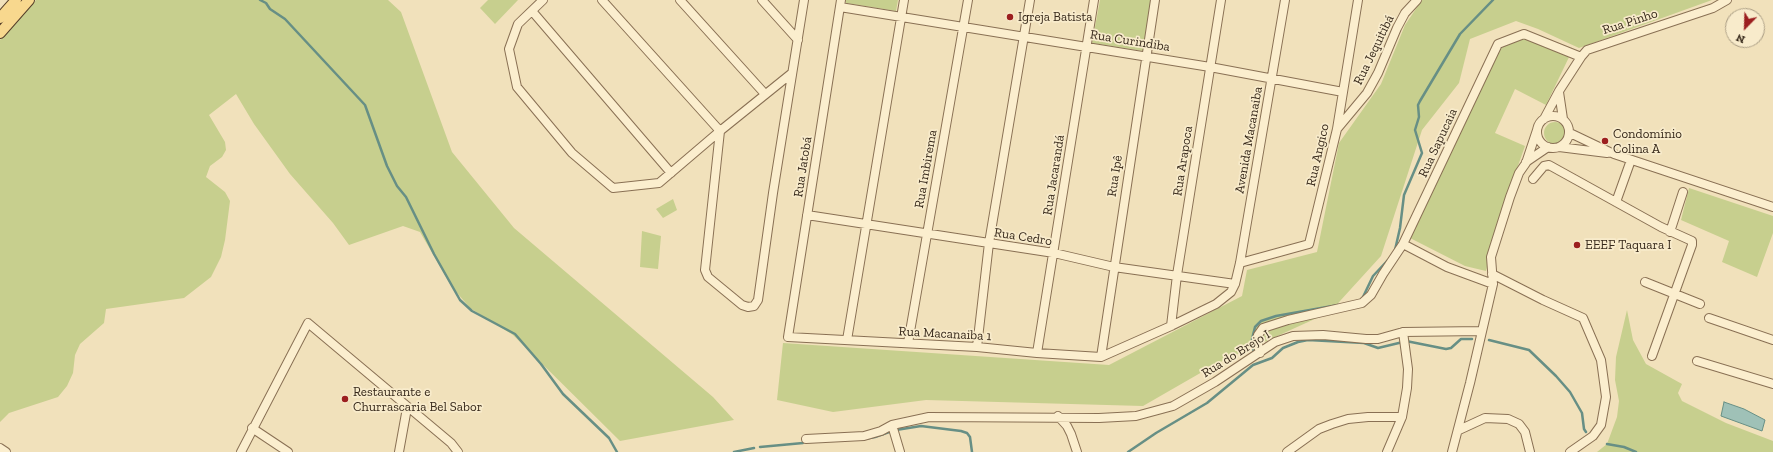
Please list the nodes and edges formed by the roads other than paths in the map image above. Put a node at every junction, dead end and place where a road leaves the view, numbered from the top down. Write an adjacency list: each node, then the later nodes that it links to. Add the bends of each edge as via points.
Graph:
1 (16, 0): 21 (main road)
2 (29, 0): 23 (main road)
3 (543, 0): 19 (street)
4 (602, 0): 39 (street)
5 (680, 0): 34 (street)
6 (762, 0): 25 (street)
7 (804, 0): 25 (street)
8 (904, 0): 20 (street)
9 (968, 0): 22 (street, Rua Imbirema)
10 (1030, 0): 24 (street)
11 (1094, 0): 26 (street, Rua Jacarandá)
12 (1155, 0): 27 (street, Rua Ipê)
13 (1221, 0): 29 (street, Rua Arapoca)
14 (1286, 0): 31 (street, Avenida Macanaiba)
15 (1358, 0): 33 (street, Rua Angico)
16 (1417, 0): 37 (street, Rua Jequitibá, via 1405,13 1367,93)
17 (1727, 0): 28 (street, Rua Pinho, via 1713,8 1591,48)
18 (841, 4): 20 (street, Rua Curindiba); 51 (street, Rua Jatobá)
19 (532, 11): 46 (street); 46 (street, via 518,24 509,49 517,87 572,153 613,188 659,183)
20 (901, 17): 22 (street, Rua Curindiba); 52 (street)
21 (0, 18)
22 (963, 27): 24 (street, Rua Curindiba); 54 (street, Rua Imbirema)
23 (0, 33)
24 (1023, 36): 26 (street, Rua Curindiba); 55 (street)
25 (798, 40): 30 (street)
26 (1086, 46): 27 (street, Rua Curindiba); 57 (street, Rua Jacarandá)
27 (1145, 56): 29 (street, Rua Curindiba); 59 (street, Rua Ipê)
28 (1581, 57): 32 (street, Rua Pinho); 56 (street, Rua Sapucaia, via 1524,34 1498,44)
29 (1210, 66): 31 (street, Rua Curindiba); 61 (street, Rua Arapoca)
30 (792, 72): 34 (street); 39 (street, via 758,300 752,307 742,305 708,277 705,270)
31 (1272, 78): 33 (street, Rua Curindiba); 58 (street, Avenida Macanaiba)
32 (1559, 91): 35 (street, Rua Pinho); 36 (street)
33 (1343, 92): 37 (street, Rua Angico)
34 (765, 94): 39 (street)
35 (1544, 119): 36 (street, via 1553,116); 38 (street)
36 (1563, 119): 40 (street)
37 (1337, 129): 58 (street, Rua Angico, via 1309,244)
38 (1537, 130): 41 (street, via 1539,139); 45 (street)
39 (720, 131): 46 (street)
40 (1570, 133): 42 (street); 43 (street)
41 (1548, 147): 42 (street); 45 (street)
42 (1559, 147): 43 (street)
43 (1614, 154): 44 (street)
44 (1631, 160): 49 (street); 50 (street)
45 (1526, 163): 60 (street, via 1510,197 1491,257)
46 (671, 172)
47 (1533, 179): 49 (street, via 1544,166 1549,165)
48 (1683, 192): 53 (street)
49 (1616, 202): 53 (street)
50 (1773, 207)
51 (807, 215): 52 (street, Rua Cedro); 71 (street, Rua Jatobá)
52 (866, 224): 54 (street, Rua Cedro); 72 (street)
53 (1670, 232): 65 (street, via 1693,243)
54 (927, 233): 55 (street, Rua Cedro); 74 (street, Rua Imbirema)
55 (989, 243): 57 (street, Rua Cedro); 75 (street)
56 (1403, 244): 64 (street, via 1447,267); 77 (street, Rua Sapucaia, via 1371,295 1362,303 1263,328 1257,340)
57 (1054, 253): 59 (street, Rua Cedro); 76 (street, Rua Jacarandá)
58 (1240, 263): 63 (street, Avenida Macanaiba)
59 (1114, 267): 61 (street, Rua Cedro); 78 (street, Rua Ipê)
60 (1492, 274): 64 (street); 101 (street, via 1583,318 1601,360 1606,396 1601,424 1593,436)
61 (1177, 275): 63 (street, Rua Cedro); 68 (street, Rua Arapoca)
62 (1645, 282): 65 (street)
63 (1235, 284): 68 (street, via 1225,298)
64 (1492, 284): 69 (street)
65 (1674, 293): 66 (street); 79 (street)
66 (1700, 304)
67 (1708, 318): 73 (street)
68 (1172, 326): 78 (street)
69 (1482, 331): 70 (street, Rua do Brejo I); 87 (street)
70 (1403, 332): 77 (street, Rua do Brejo I, via 1378,339 1324,335 1292,336 1275,342); 84 (street, via 1408,388)
71 (788, 337): 72 (street, Rua Macanaiba 1)
72 (847, 340): 74 (street, Rua Macanaiba 1)
73 (1773, 340)
74 (908, 343): 75 (street, Rua Macanaiba 1)
75 (977, 347): 76 (street, Rua Macanaiba 1)
76 (1037, 353): 78 (street, Rua Macanaiba 1)
77 (1260, 353): 83 (street, Rua do Brejo I, via 1173,406 1121,418)
78 (1101, 356)
79 (1652, 356)
80 (1697, 361): 81 (street)
81 (1773, 384)
82 (407, 408): 86 (street, via 308,323); 93 (street); 94 (street, via 451,443)
83 (1058, 416): 85 (street, Rua do Brejo I, via 929,417); 96 (street, via 1067,426)
84 (1402, 417): 97 (street, via 1368,417 1332,424 1319,429); 98 (street)
85 (892, 425): 88 (street, Rua do Brejo I, via 864,436); 95 (street)
86 (252, 428): 91 (street); 92 (street)
87 (1459, 430): 99 (street); 100 (street, via 1485,418 1508,419 1518,424 1525,432)
88 (806, 439)
89 (0, 448): 90 (street)
90 (6, 452)
91 (241, 452)
92 (288, 452)
93 (399, 452)
94 (458, 452)
95 (900, 452)
96 (1076, 452)
97 (1287, 452)
98 (1387, 452)
99 (1452, 452)
100 (1530, 452)
101 (1570, 452)

